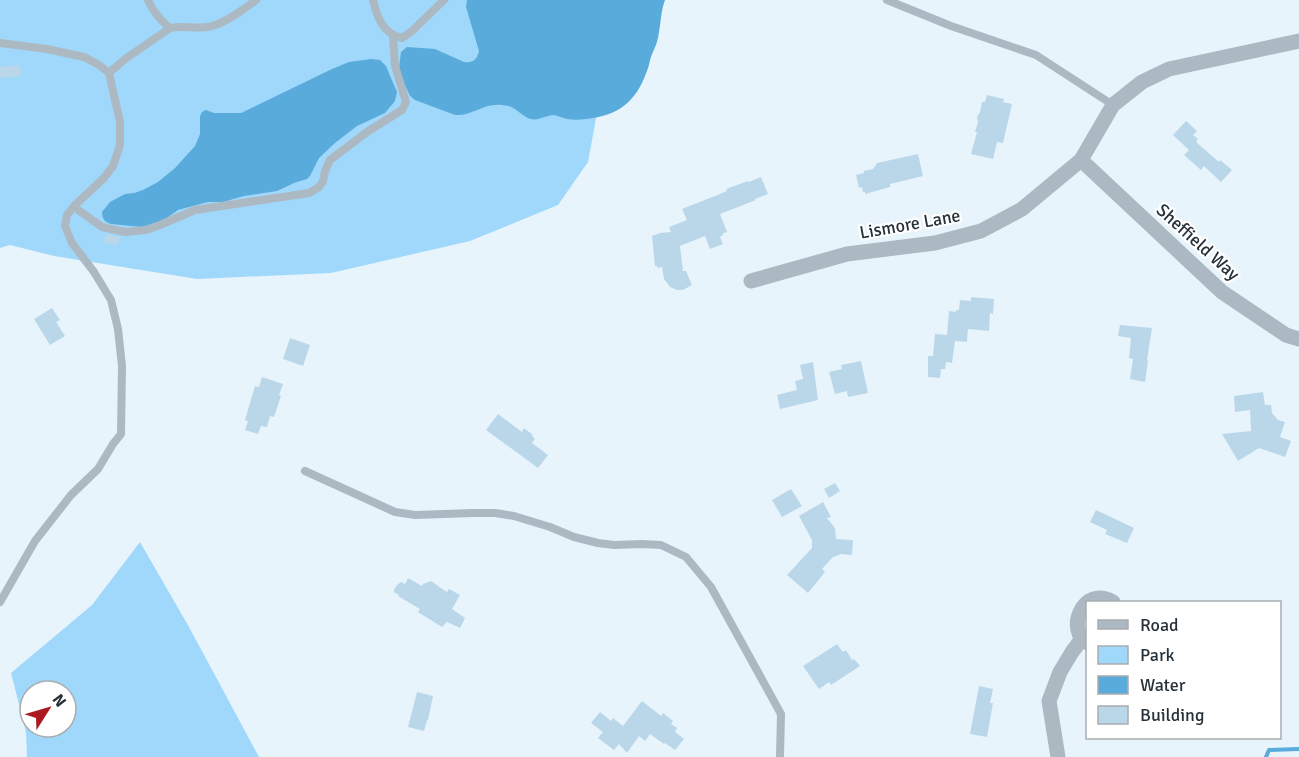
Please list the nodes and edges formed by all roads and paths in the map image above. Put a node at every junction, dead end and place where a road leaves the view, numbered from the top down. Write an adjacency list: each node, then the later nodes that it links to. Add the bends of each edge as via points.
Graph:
1 (148, 0): 6 (lane)
2 (256, 0): 6 (lane, via 209,28)
3 (373, 0): 7 (lane, via 377,17)
4 (444, 0): 7 (lane, via 412,31 402,38)
5 (887, 0): 11 (lane, via 1036,55)
6 (170, 28): 10 (lane)
7 (393, 36): 13 (lane, via 394,66 406,102 402,110 330,160 323,181 309,193 195,210 146,230 125,232 102,227)
8 (1299, 41): 11 (street, Lismore Lane, via 1169,69 1142,82)
9 (0, 43): 10 (lane, via 84,57)
10 (109, 73): 13 (lane, via 120,123 120,145 113,166)
11 (1113, 105): 12 (street, Lismore Lane)
12 (1081, 160): 14 (street, Lismore Lane, via 1022,209 981,231 935,243 847,254); 15 (street, Sheffield Way, via 1222,292 1286,335)
13 (74, 207): 19 (lane, via 65,226 72,243 111,300 118,329 121,434 98,468 35,541)
14 (751, 281)
15 (1299, 339)
16 (305, 471): 22 (lane, via 395,512 505,515 598,543 661,545 686,557 711,587 781,714)
17 (1088, 601): 18 (street)
18 (1109, 601)
19 (0, 602)
20 (1086, 602): 21 (street, via 1077,624)
21 (1084, 641): 23 (street, via 1060,672 1049,702)
22 (780, 757)
23 (1058, 757)

